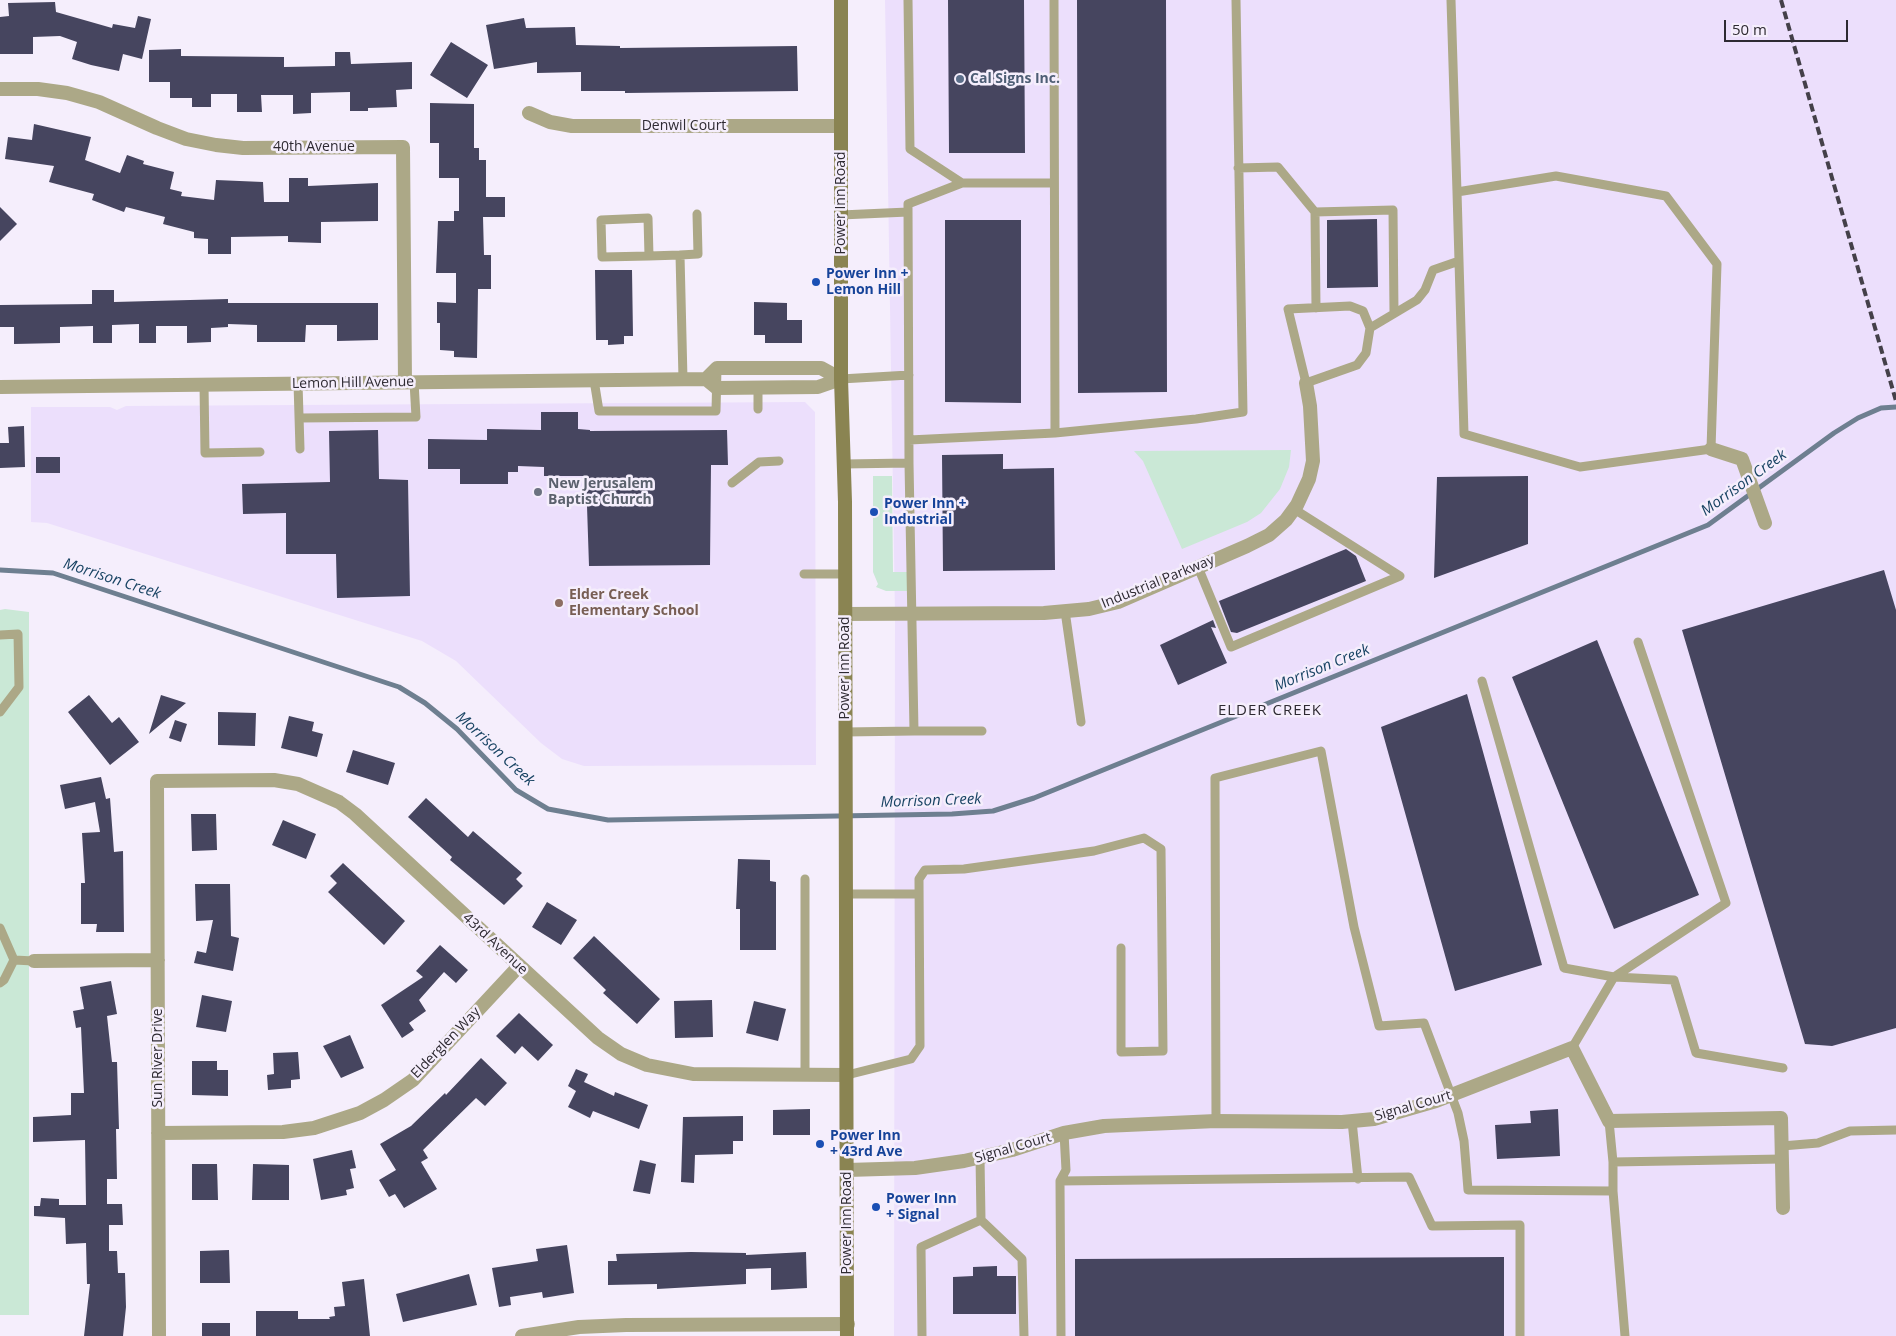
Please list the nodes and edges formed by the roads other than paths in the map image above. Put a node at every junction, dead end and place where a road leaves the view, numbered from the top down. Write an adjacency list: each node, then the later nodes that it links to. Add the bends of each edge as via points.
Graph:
1 (841, 0): 8 (main road, Power Inn Road)
2 (908, 0): 10 (lane, via 910,149)
3 (1054, 0): 11 (lane)
4 (1236, 0): 9 (lane)
5 (1451, 0): 12 (lane)
6 (0, 89): 29 (street, 40th Avenue, via 67,93 99,102 186,139 216,145 243,148 403,147)
7 (528, 113): 8 (street, Denwil Court, via 572,126)
8 (841, 126): 16 (main road, Power Inn Road)
9 (1238, 168): 14 (lane, via 1278,167); 38 (lane, via 1243,412)
10 (962, 183): 11 (lane); 13 (lane, via 908,204)
11 (1054, 183): 38 (lane)
12 (1457, 192): 19 (lane); 41 (lane, via 1556,176 1666,196 1717,264)
13 (908, 212): 16 (lane); 24 (lane)
14 (1315, 212): 20 (lane); 21 (lane, via 1393,210)
15 (697, 214): 17 (lane, via 698,254)
16 (841, 215): 27 (main road, Power Inn Road)
17 (680, 255): 18 (lane); 25 (lane)
18 (649, 256): 18 (lane, via 602,256 601,220 648,218)
19 (1459, 262): 21 (lane, via 1433,270 1426,290 1417,300); 41 (lane, via 1464,434 1580,467)
20 (1316, 308): 22 (lane, via 1350,306 1362,311); 31 (lane, via 1288,309)
21 (1394, 313): 22 (lane)
22 (1370, 328): 31 (lane, via 1366,353 1357,365)
23 (716, 368): 26 (street); 27 (street, via 821,368); 35 (lane)
24 (909, 376): 27 (lane); 39 (lane)
25 (683, 379): 26 (street, Lemon Hill Avenue); 28 (street, Lemon Hill Avenue)
26 (706, 379): 35 (street)
27 (841, 379): 34 (street, via 818,386); 45 (main road, Power Inn Road)
28 (594, 380): 29 (street, Lemon Hill Avenue); 35 (lane, via 599,411 716,410)
29 (410, 382): 30 (street, Lemon Hill Avenue); 37 (lane, via 416,417)
30 (298, 383): 32 (street, Lemon Hill Avenue); 37 (lane)
31 (1306, 383): 47 (street, Industrial Parkway, via 1313,461 1305,491)
32 (204, 384): 33 (street, Lemon Hill Avenue); 42 (lane, via 204,453)
33 (0, 387)
34 (758, 387): 35 (street); 36 (lane)
35 (717, 388)
36 (758, 409)
37 (299, 418): 40 (lane)
38 (1055, 433): 39 (lane)
39 (909, 440): 44 (lane)
40 (300, 449)
41 (1711, 449): 48 (street, via 1742,459)
42 (260, 452)
43 (779, 461): 46 (lane, via 759,462)
44 (909, 463): 45 (lane); 54 (lane)
45 (844, 464): 51 (main road, Power Inn Road)
46 (732, 483)
47 (1294, 509): 49 (street, Industrial Parkway, via 1269,535); 49 (lane, via 1400,576 1231,646)
48 (1765, 523)
49 (1198, 567): 52 (street, Industrial Parkway, via 1118,602)
50 (804, 574): 51 (lane)
51 (845, 574): 53 (main road, Power Inn Road)
52 (1066, 611): 54 (street, Industrial Parkway); 59 (lane)
53 (845, 614): 54 (street, Industrial Parkway); 62 (main road, Power Inn Road)
54 (913, 614): 60 (lane)
55 (0, 635): 58 (lane, via 18,634 19,686)
56 (1638, 642): 73 (lane, via 1726,903)
57 (1482, 681): 73 (lane, via 1564,968)
58 (0, 712)
59 (1081, 722)
60 (914, 731): 61 (lane); 62 (lane)
61 (982, 731)
62 (845, 732): 65 (main road, Power Inn Road)
63 (157, 781): 70 (street, Sun River Drive); 72 (street, 43rd Avenue, via 274,780 321,792 355,814)
64 (805, 879): 77 (lane)
65 (847, 894): 66 (lane); 78 (main road, Power Inn Road)
66 (918, 894): 68 (lane, via 919,880 925,870 964,869 1085,852 1144,838 1161,849 1163,1051 1121,1052); 78 (lane, via 920,1046 911,1059)
67 (0, 928): 69 (lane)
68 (1121, 948)
69 (14, 960): 71 (lane); 74 (lane)
70 (158, 960): 71 (street); 84 (street, Sun River Drive)
71 (34, 961)
72 (519, 966): 77 (street, 43rd Avenue, via 598,1038 621,1054 647,1065 693,1074); 84 (street, Elderglen Way, via 413,1080 360,1113 314,1128 283,1132)
73 (1614, 978): 75 (lane); 76 (lane, via 1674,980 1696,1053)
74 (0, 983)
75 (1572, 1048): 79 (street, Signal Court); 82 (street)
76 (1783, 1068)
77 (805, 1074): 78 (street, 43rd Avenue)
78 (847, 1075): 89 (main road, Power Inn Road)
79 (1452, 1095): 80 (lane, via 1424,1023 1379,1026 1354,927 1321,751 1215,778); 81 (street, Signal Court, via 1405,1112); 92 (lane, via 1464,1141 1468,1190)
80 (1216, 1121): 81 (street, Signal Court); 85 (street, Signal Court, via 1104,1126)
81 (1352, 1121): 90 (lane)
82 (1609, 1121): 86 (street, via 1781,1118); 88 (lane)
83 (1896, 1130): 86 (lane, via 1850,1131)
84 (158, 1133): 96 (street, Sun River Drive)
85 (1064, 1133): 87 (street, Signal Court); 91 (lane, via 1066,1170)
86 (1782, 1153): 88 (lane); 93 (street)
87 (980, 1157): 89 (street, Signal Court, via 915,1168); 94 (lane)
88 (1613, 1162): 92 (lane)
89 (847, 1170): 95 (main road, Power Inn Road)
90 (1358, 1179): 91 (lane); 101 (lane, via 1409,1177 1432,1226 1520,1225)
91 (1060, 1181): 100 (lane)
92 (1613, 1191): 102 (lane)
93 (1783, 1208)
94 (981, 1220): 98 (lane, via 921,1247); 99 (lane, via 1022,1259)
95 (848, 1330): 97 (street, via 626,1325)
96 (159, 1336)
97 (522, 1336)
98 (922, 1336)
99 (1024, 1336)
100 (1061, 1336)
101 (1520, 1336)
102 (1625, 1336)

